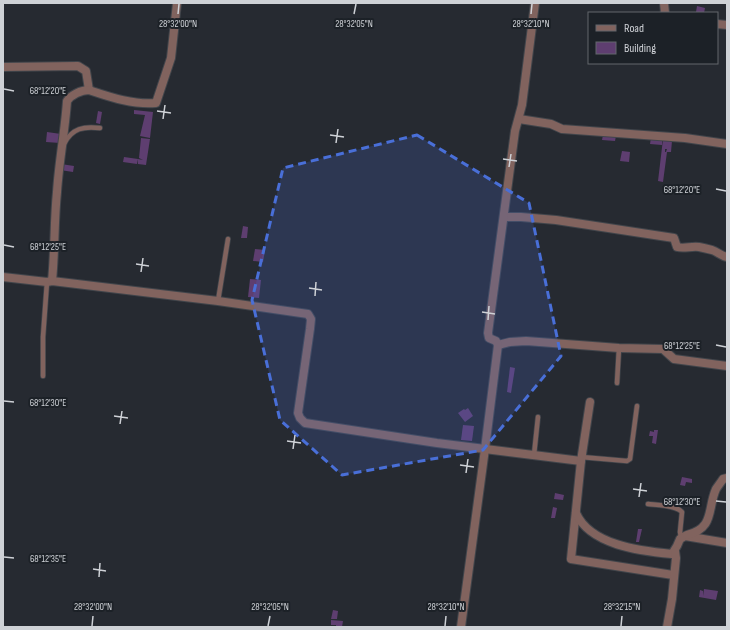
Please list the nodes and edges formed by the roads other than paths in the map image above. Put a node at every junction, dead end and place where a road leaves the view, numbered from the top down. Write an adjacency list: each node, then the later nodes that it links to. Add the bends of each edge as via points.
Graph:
1 (177, 3): 4 (street, via 171,58 156,103 144,104)
2 (535, 3): 5 (street, via 522,105)
3 (3, 67): 4 (street, via 78,66 86,71)
4 (89, 90): 8 (street, via 69,97 67,101)
5 (518, 118): 7 (street, via 551,124 562,129 685,138); 9 (street)
6 (100, 128): 8 (lane, via 87,127 77,130)
7 (727, 144)
8 (62, 147): 13 (street)
9 (504, 217): 11 (street, via 556,220 674,238 677,247 697,247); 15 (street, via 488,333)
10 (228, 239): 14 (lane)
11 (727, 257)
12 (3, 277): 13 (street)
13 (50, 281): 14 (street); 18 (lane, via 43,337)
14 (218, 301): 23 (street, via 308,314 311,319 310,329 298,413 304,423)
15 (495, 341): 16 (street); 23 (street)
16 (619, 348): 17 (street, via 664,349 674,359); 19 (lane)
17 (727, 366)
18 (43, 376)
19 (617, 383)
20 (590, 402): 25 (street)
21 (638, 406): 25 (lane, via 630,459)
22 (538, 417): 24 (lane)
23 (485, 449): 24 (street); 33 (street)
24 (534, 455): 25 (street)
25 (581, 459): 28 (street)
26 (727, 478): 29 (street, via 723,479 716,489 709,518 696,533)
27 (648, 504): 29 (lane, via 680,510 680,532)
28 (575, 512): 31 (street, via 579,521 588,529 608,541 628,548 672,554); 32 (street, via 570,559)
29 (683, 537): 30 (street); 31 (street)
30 (727, 543)
31 (675, 551): 32 (street)
32 (674, 575): 34 (street)
33 (461, 627)
34 (667, 627)

